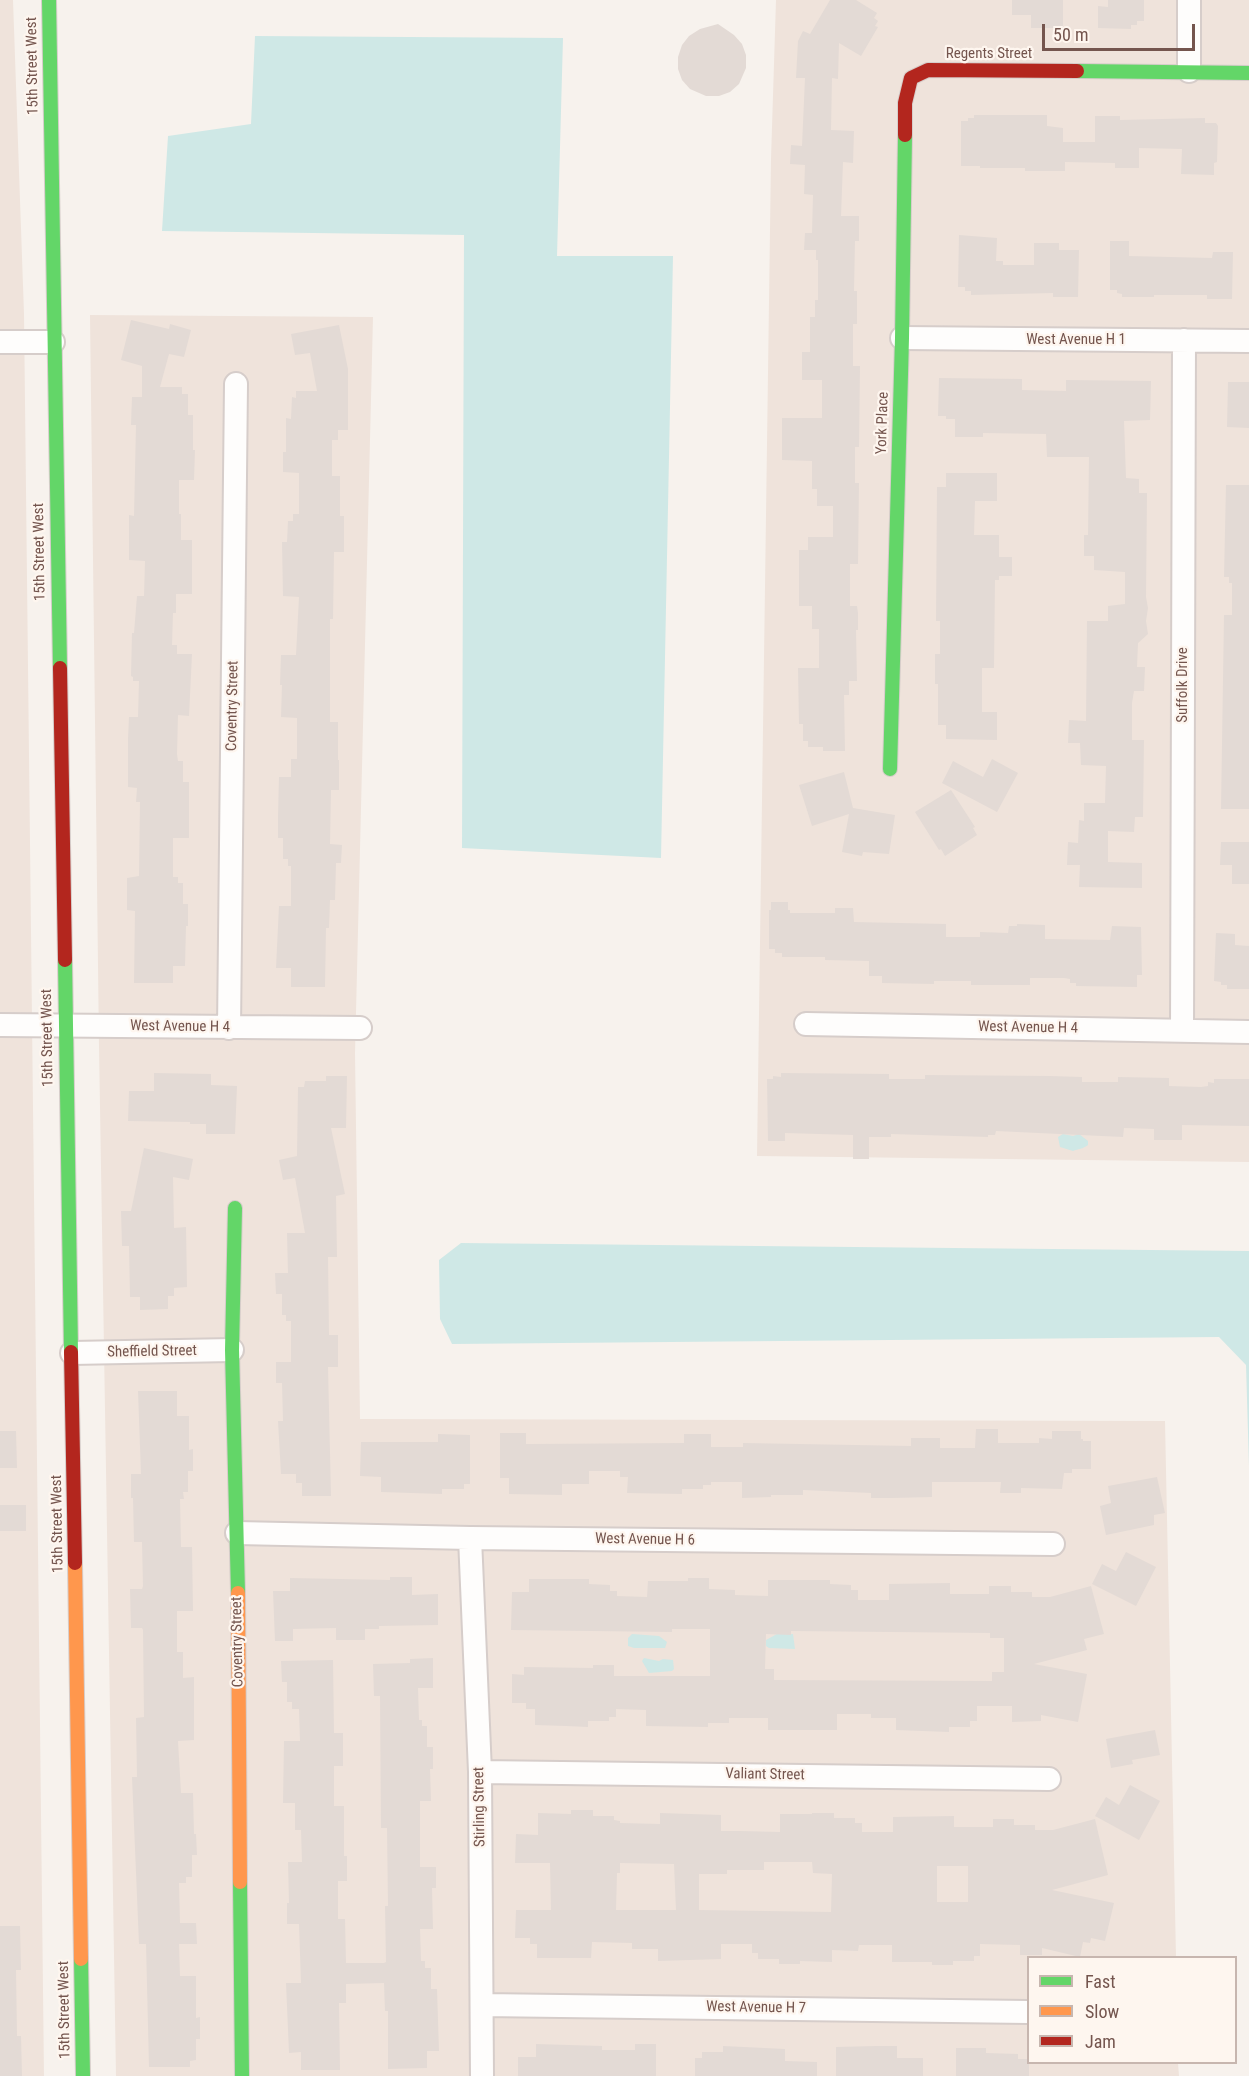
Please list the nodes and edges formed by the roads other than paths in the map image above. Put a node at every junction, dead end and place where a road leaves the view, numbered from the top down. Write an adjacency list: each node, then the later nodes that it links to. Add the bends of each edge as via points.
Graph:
1 (49, 0): 9 (street, 15th Street West)
2 (1189, 0): 3 (street)
3 (1189, 71): 4 (street, Regents Street); 5 (street, Regents Street, via 928,70)
4 (1249, 73)
5 (911, 78): 6 (street, York Place, via 904,103)
6 (902, 338): 7 (street, West Avenue H 1); 12 (street, York Place)
7 (1184, 340): 10 (street, West Avenue H 1); 18 (street, Suffolk Drive)
8 (0, 342): 9 (street)
9 (54, 342): 15 (street, 15th Street West)
10 (1249, 342)
11 (236, 384): 16 (street, Coventry Street)
12 (890, 769)
13 (806, 1024): 18 (street, West Avenue H 4)
14 (0, 1025): 15 (street, West Avenue H 4)
15 (64, 1026): 16 (street, West Avenue H 4); 22 (street, 15th Street West)
16 (229, 1028): 17 (street, West Avenue H 4)
17 (360, 1028)
18 (1182, 1030): 19 (street, West Avenue H 4)
19 (1249, 1032)
20 (235, 1208): 21 (street, Coventry Street)
21 (232, 1350): 22 (street, Sheffield Street); 23 (street, Coventry Street)
22 (72, 1353): 30 (street, 15th Street West)
23 (237, 1533): 24 (street, West Avenue H 6); 31 (street, Coventry Street)
24 (470, 1538): 25 (street, West Avenue H 6); 26 (street, Stirling Street)
25 (1053, 1544)
26 (480, 1772): 27 (street, Valiant Street); 28 (street, Stirling Street)
27 (1049, 1779)
28 (483, 2005): 29 (street, West Avenue H 7); 32 (street, Stirling Street)
29 (1027, 2012)
30 (83, 2076)
31 (242, 2076)
32 (482, 2076)

